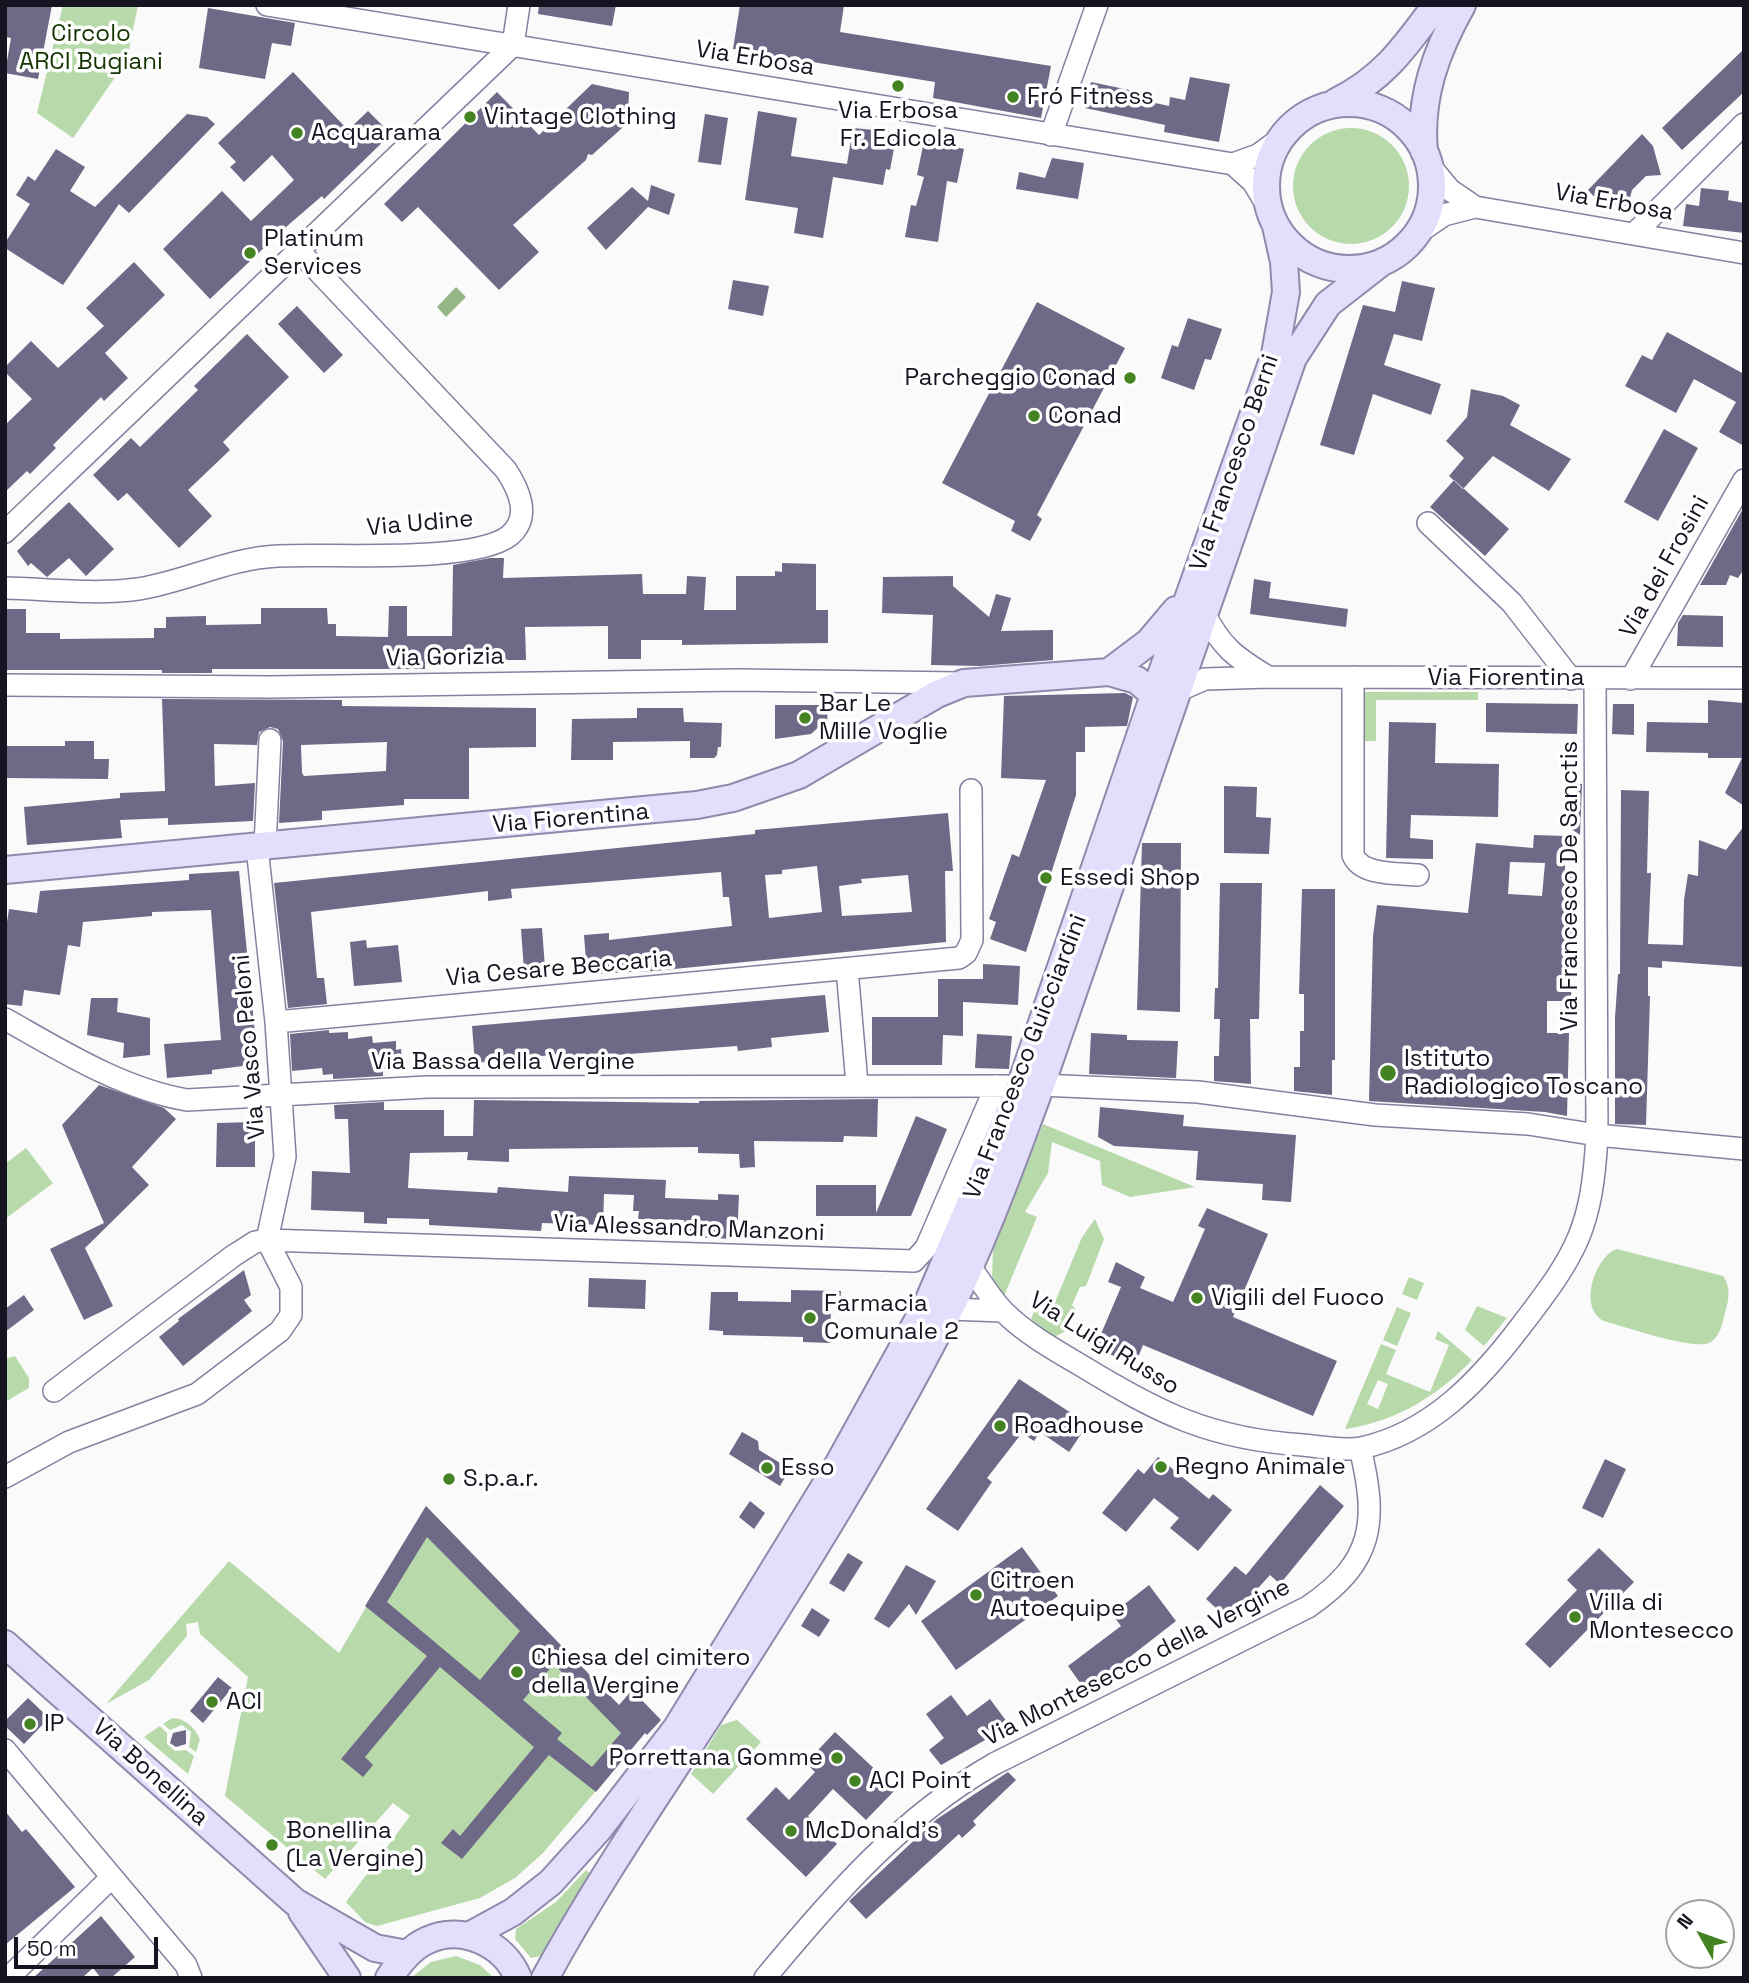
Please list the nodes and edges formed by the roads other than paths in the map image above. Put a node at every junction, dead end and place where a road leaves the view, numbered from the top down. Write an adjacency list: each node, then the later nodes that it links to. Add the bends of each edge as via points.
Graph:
1 (267, 5): 6 (street, Via Erbosa)
2 (519, 5): 7 (street)
3 (1097, 5): 10 (street)
4 (1436, 5): 8 (main road, via 1389,67 1370,84)
5 (1462, 5): 12 (main road, via 1444,37 1428,84 1422,129)
6 (332, 10): 7 (street, Via Erbosa)
7 (513, 46): 10 (street, Via Erbosa); 18 (street)
8 (1331, 104): 11 (main road, via 1302,117); 12 (main road, via 1362,103 1384,110 1411,130)
9 (1744, 124): 16 (street)
10 (1051, 135): 13 (street, Via Erbosa)
11 (1280, 139): 13 (street, via 1258,155); 15 (main road, via 1267,167)
12 (1427, 159): 14 (street, Via Erbosa, via 1450,190); 17 (main road, via 1430,205)
13 (1233, 164): 15 (street, via 1253,182)
14 (1475, 207): 16 (street, Via Erbosa); 17 (street, Via Erbosa, via 1444,215)
15 (1272, 216): 20 (main road, via 1296,251 1326,266 1356,269); 25 (main road, Via Francesco Berni, via 1284,262 1281,328)
16 (1635, 233): 19 (street, Via Erbosa)
17 (1416, 234): 20 (main road)
18 (299, 251): 23 (street); 24 (street, Via Udine, via 506,470 522,502 516,529 494,543 461,550 369,557 276,556 139,589)
19 (1744, 253)
20 (1382, 262): 25 (main road, Via Francesco Berni, via 1328,304 1293,358)
21 (1744, 480): 32 (street, Via dei Frosini)
22 (1428, 523): 30 (street, via 1512,603)
23 (5, 532)
24 (5, 588)
25 (1197, 600): 26 (main road); 27 (street, via 1229,652); 36 (main road, Via Francesco Berni)
26 (1109, 672): 34 (main road, Via Fiorentina); 36 (main road, Via Fiorentina)
27 (1268, 677): 28 (street, Via Fiorentina); 36 (street, Via Fiorentina, via 1206,679)
28 (1353, 677): 30 (street, Via Fiorentina); 42 (street, via 1353,855 1367,869)
29 (1744, 678): 32 (street, Via Fiorentina)
30 (1571, 679): 31 (street, Via Fiorentina)
31 (1595, 679): 32 (street, Via Fiorentina); 49 (street, Via Francesco De Sanctis)
32 (1631, 679)
33 (886, 681): 34 (street, Via Gorizia); 35 (street, Via Gorizia); 37 (street)
34 (964, 683): 37 (main road, Via Fiorentina)
35 (5, 685)
36 (1165, 693): 47 (main road, Via Francesco Guicciardini)
37 (912, 708): 40 (main road, Via Fiorentina, via 799,775 721,800 637,814)
38 (270, 740): 40 (street, Via Vasco Peloni)
39 (971, 790): 43 (street, Via Cesare Beccaria, via 972,940 966,953 952,960)
40 (261, 847): 41 (main road, Via Fiorentina); 45 (street, Via Vasco Peloni)
41 (5, 870)
42 (1419, 875)
43 (847, 969): 45 (street, Via Cesare Beccaria); 46 (street)
44 (5, 1019): 48 (street, Via Bassa della Vergine, via 86,1063 173,1098)
45 (276, 1022): 48 (street, Via Vasco Peloni)
46 (857, 1084): 47 (street, Via Bassa della Vergine); 48 (street, Via Bassa della Vergine, via 427,1087)
47 (1019, 1086): 49 (street, Via Bassa della Vergine, via 1198,1092 1375,1115 1528,1124); 51 (street, Via Alessandro Manzoni, via 926,1248 914,1261); 52 (main road, Via Francesco Guicciardini); 62 (main road, Via Francesco Guicciardini, via 909,1338 698,1695 639,1779 573,1859 534,1898)
48 (282, 1097): 51 (street, Via Vasco Peloni, via 284,1171)
49 (1597, 1135): 50 (street, Via Bassa della Vergine); 56 (street, Via Luigi Russo, via 1594,1186 1581,1237 1536,1307 1484,1374 1460,1396 1418,1424)
50 (1744, 1149)
51 (267, 1240): 55 (street, via 233,1256); 57 (street, via 293,1297 292,1315 280,1331 197,1394 69,1442)
52 (969, 1265): 53 (main road, Via Francesco Guicciardini); 54 (street, Via Luigi Russo)
53 (950, 1310): 54 (street); 69 (main road, Via Francesco Guicciardini, via 861,1469)
54 (1003, 1311): 56 (street, Via Luigi Russo, via 1047,1345 1174,1418 1266,1441)
55 (54, 1391)
56 (1360, 1448): 70 (street, Via Montesecco della Vergine, via 1371,1525 1360,1554 1337,1586 1308,1607 994,1764 928,1807 837,1892)
57 (5, 1477)
58 (5, 1644): 61 (main road, Via Bonellina)
59 (5, 1750): 60 (street)
60 (112, 1877): 64 (street); 65 (street, via 186,1965)
61 (295, 1902): 63 (main road, Via Bonellina, via 375,1948); 66 (main road, Via Bonellina)
62 (469, 1936): 63 (main road, via 430,1938); 68 (main road, via 500,1952)
63 (407, 1954): 67 (main road)
64 (8, 1978)
65 (191, 1978)
66 (347, 1978)
67 (389, 1978)
68 (518, 1978)
69 (545, 1978)
70 (765, 1978)

